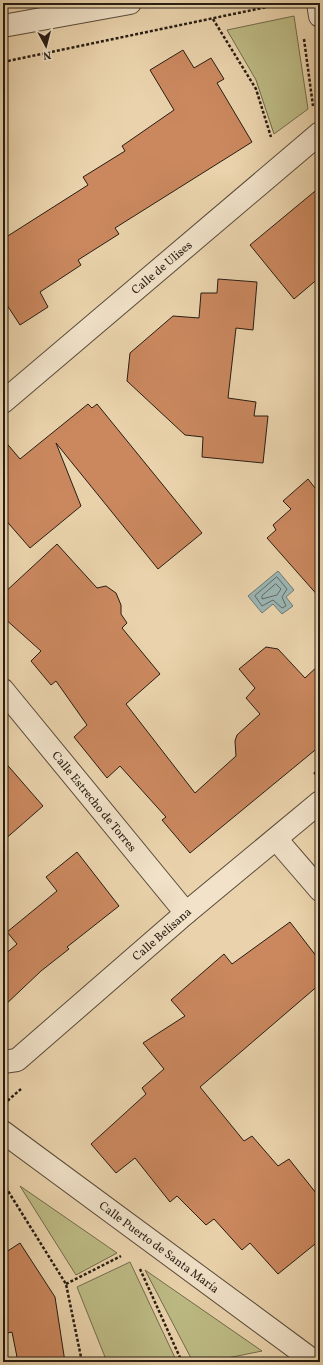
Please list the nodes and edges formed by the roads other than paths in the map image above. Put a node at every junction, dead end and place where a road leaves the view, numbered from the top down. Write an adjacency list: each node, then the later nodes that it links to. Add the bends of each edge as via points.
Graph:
1 (130, 3): 4 (street)
2 (318, 3): 3 (street)
3 (320, 16)
4 (3, 26)
5 (320, 133): 6 (street, Calle de Ulises)
6 (3, 402)
7 (3, 690): 11 (street, Calle Estrecho de Torres)
8 (320, 802): 9 (street, Calle Belisana)
9 (276, 839): 10 (street); 11 (street, Calle Belisana)
10 (320, 890)
11 (186, 913): 12 (street, Calle Belisana, via 17,1060)
12 (3, 1062)
13 (3, 1132): 14 (street, Calle Puerto de Santa María)
14 (316, 1362)

